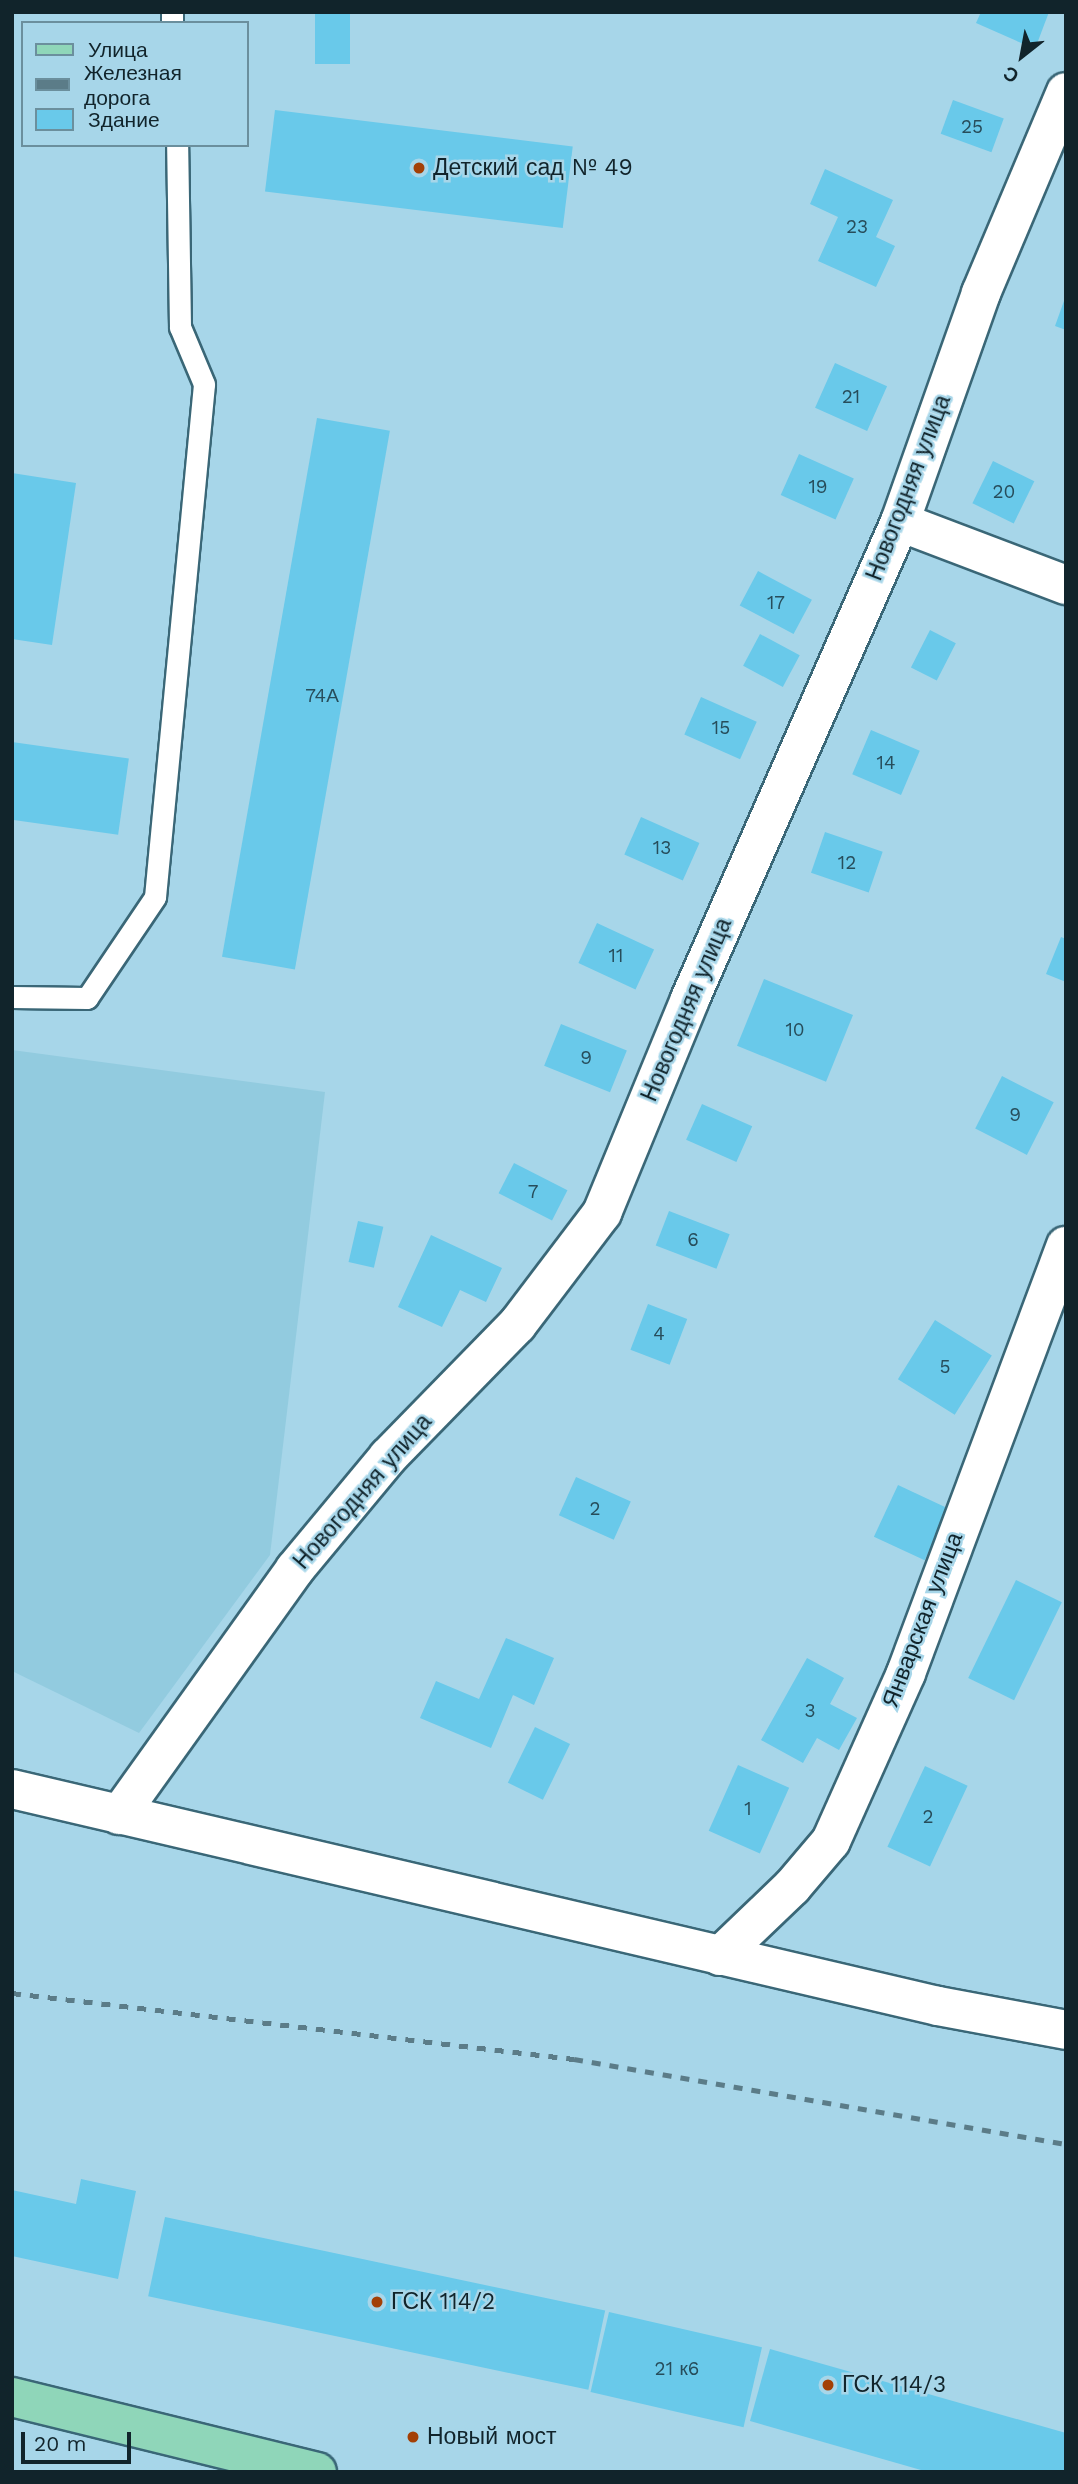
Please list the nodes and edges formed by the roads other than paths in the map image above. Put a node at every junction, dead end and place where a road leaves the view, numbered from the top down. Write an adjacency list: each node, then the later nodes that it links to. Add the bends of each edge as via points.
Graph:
1 (1066, 92): 3 (street, Новогодняя улица, via 981,293)
2 (177, 147): 5 (lane, via 180,327 204,384 155,897 87,998)
3 (900, 522): 4 (street); 8 (street, Новогодняя улица, via 690,999 602,1213 517,1325 388,1457 295,1569)
4 (1066, 585)
5 (12, 997)
6 (1066, 1246): 9 (street, Январская улица, via 906,1673 831,1841 792,1887)
7 (12, 1789): 8 (street)
8 (119, 1815): 9 (street)
9 (720, 1956): 10 (street)
10 (1066, 2030)
11 (12, 2397): 12 (main road)
12 (317, 2472)

